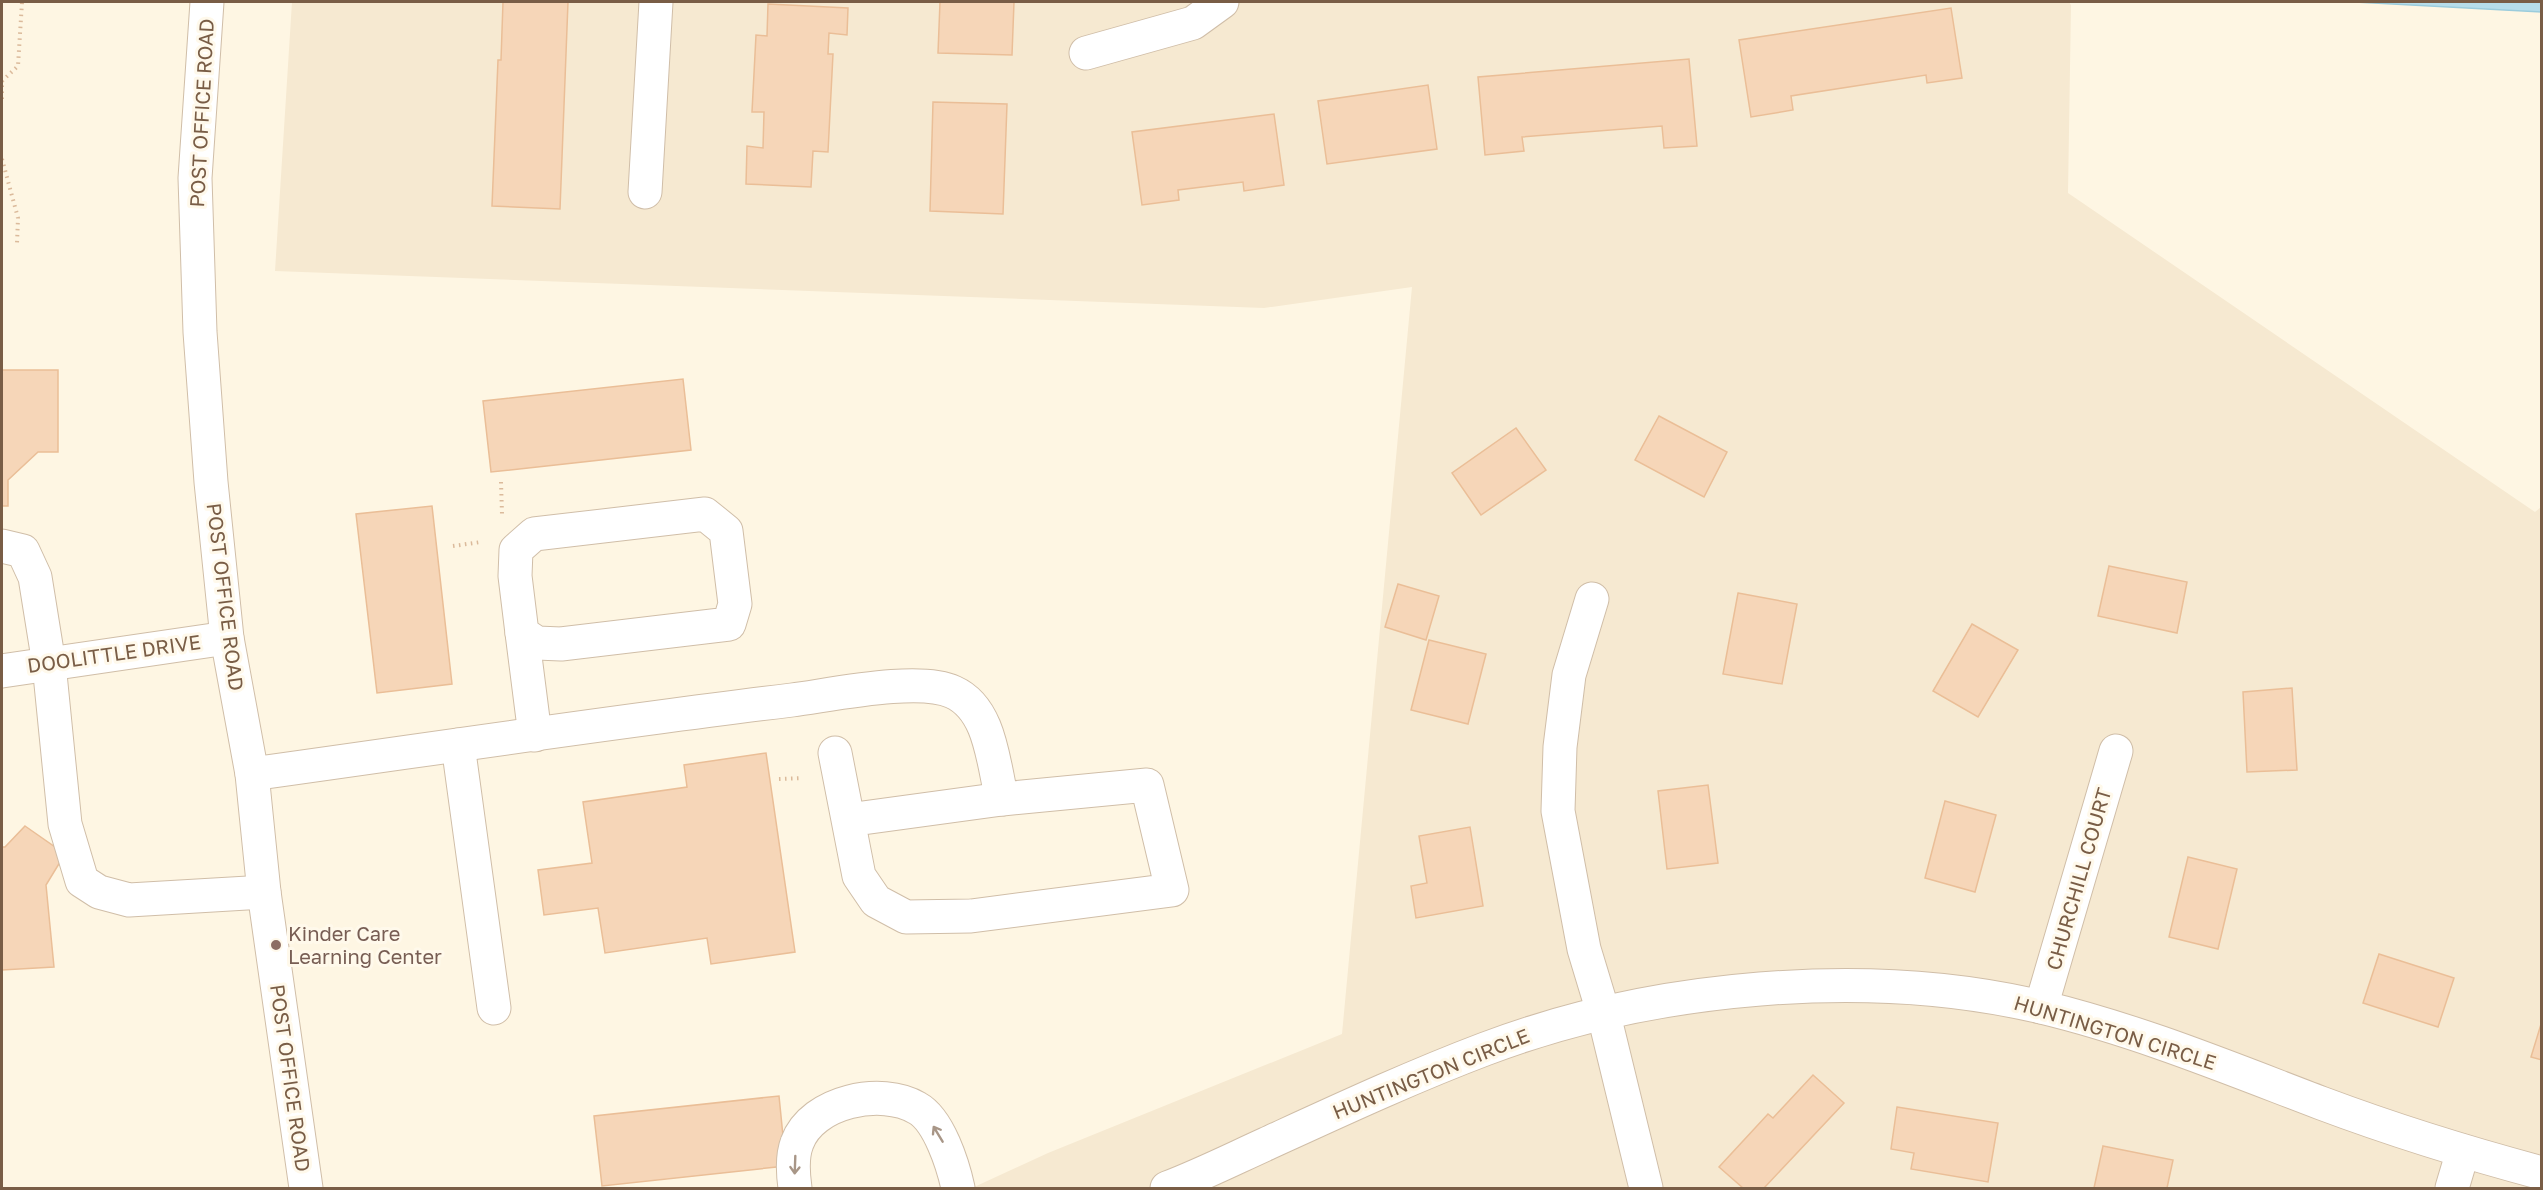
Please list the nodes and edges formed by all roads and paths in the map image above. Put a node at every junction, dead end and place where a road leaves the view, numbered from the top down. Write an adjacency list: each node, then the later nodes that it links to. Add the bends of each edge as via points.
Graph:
1 (22, 2): 6 (path, via 18,66 2,81)
2 (207, 2): 13 (street, POST OFFICE ROAD, via 196,190 211,482)
3 (656, 2): 8 (street)
4 (1222, 2): 5 (street, via 1193,23)
5 (1086, 53)
6 (2, 99)
7 (2, 159): 9 (path, via 18,218)
8 (645, 192)
9 (17, 243)
10 (2, 546): 14 (street, via 23,551 35,577)
11 (1592, 598): 26 (street, via 1569,675 1560,747 1558,811 1584,949)
12 (522, 633): 12 (street, via 516,550 534,534 705,514 726,531 735,604 729,624 561,644 537,643); 16 (street)
13 (227, 638): 14 (street, DOOLITTLE DRIVE); 20 (street, POST OFFICE ROAD)
14 (50, 664): 15 (street, DOOLITTLE DRIVE); 23 (street, via 64,824 82,881 99,892 129,900)
15 (2, 671)
16 (535, 735): 17 (street); 21 (street, via 887,688 938,686 973,705 986,729)
17 (458, 745): 20 (street); 25 (street)
18 (2116, 751): 24 (street, CHURCHILL COURT)
19 (835, 753): 22 (street)
20 (252, 774): 23 (street, POST OFFICE ROAD)
21 (1002, 799): 22 (street); 22 (street, via 1147,784 1172,890 971,916 906,917 876,901 859,876)
22 (848, 820)
23 (264, 892): 29 (street, POST OFFICE ROAD)
24 (2041, 1007): 26 (street, HUNTINGTON CIRCLE, via 1967,993 1817,986 1675,1000); 27 (street, HUNTINGTON CIRCLE, via 2161,1044)
25 (494, 1008)
26 (1604, 1015): 32 (street, HUNTINGTON CIRCLE, via 1487,1048); 33 (street)
27 (2463, 1151): 28 (street, HUNTINGTON CIRCLE); 34 (street)
28 (2541, 1173)
29 (306, 1188)
30 (795, 1188): 31 (street, one-way to 30, via 950,1157 937,1130 919,1108 895,1099 849,1101 827,1110 808,1126 797,1142)
31 (958, 1188)
32 (1167, 1188)
33 (1646, 1188)
34 (2452, 1188)

